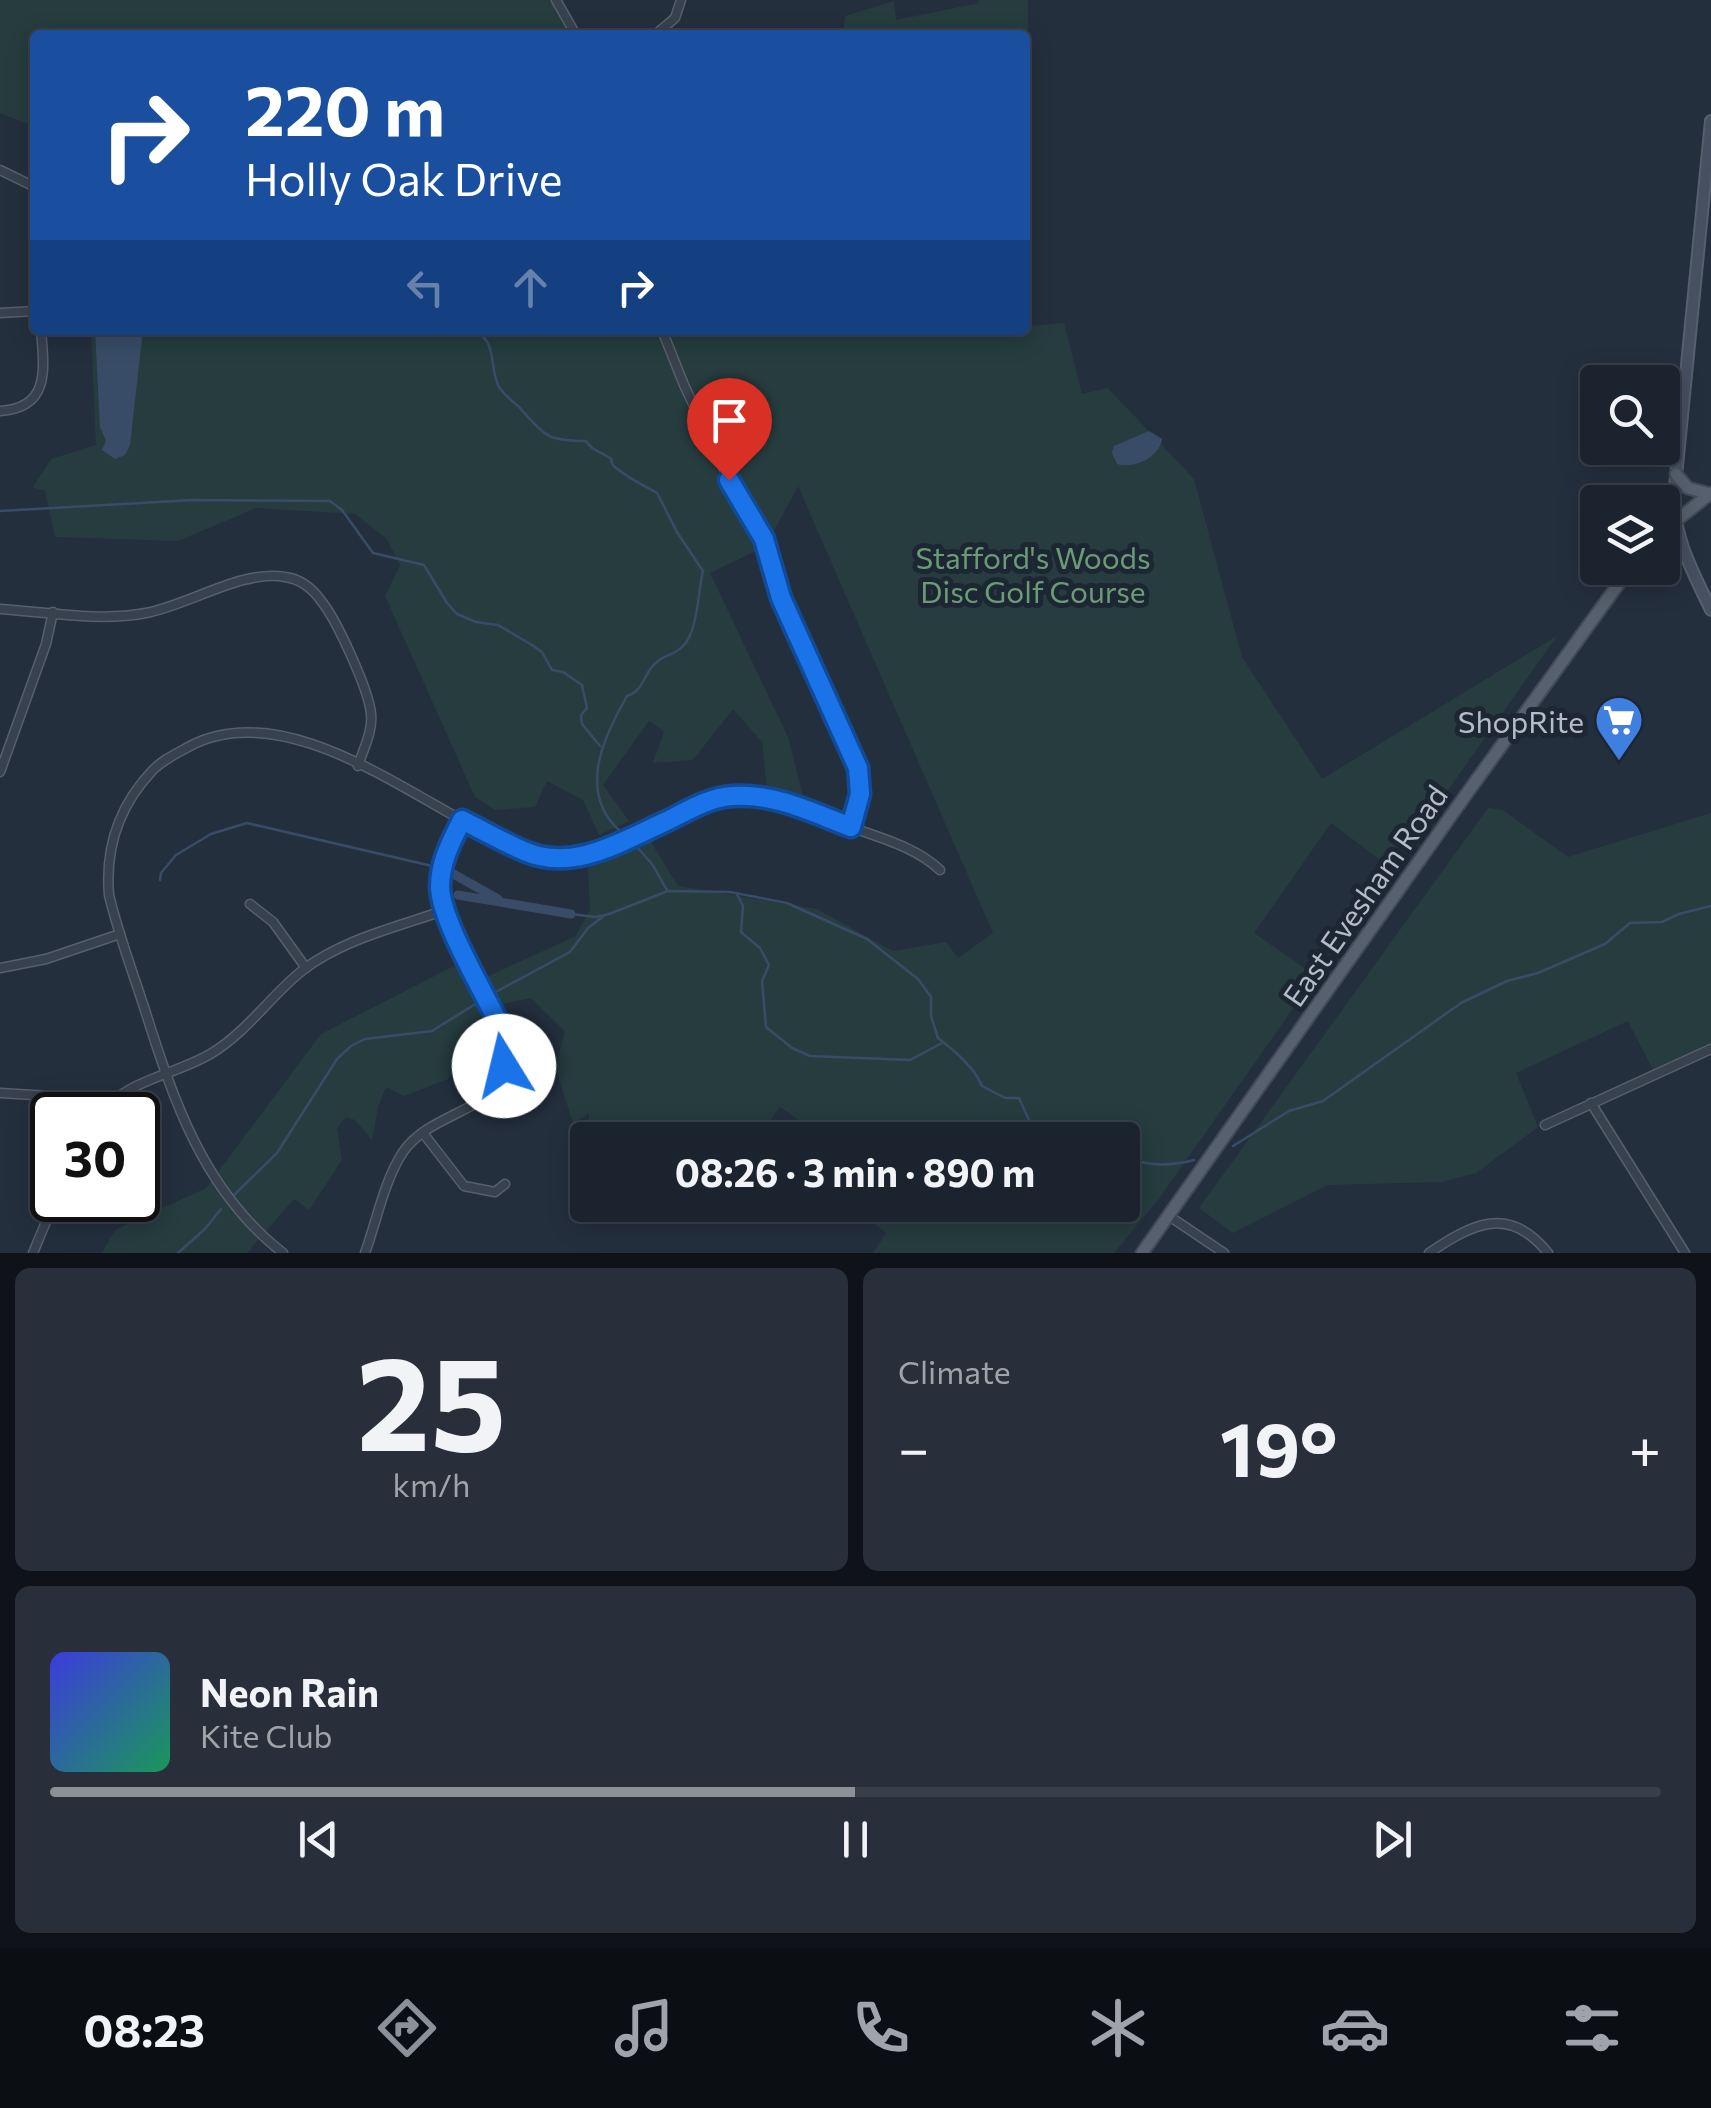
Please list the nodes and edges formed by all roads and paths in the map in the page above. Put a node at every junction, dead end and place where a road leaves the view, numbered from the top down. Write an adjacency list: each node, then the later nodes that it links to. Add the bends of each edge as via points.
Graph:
1 (556, 0): 3 (street)
2 (680, 0): 4 (street, via 675,18)
3 (573, 30)
4 (661, 30)
5 (1711, 121): 8 (main road)
6 (0, 170): 7 (street)
7 (30, 185)
8 (1706, 218): 14 (main road)
9 (30, 311): 10 (street)
10 (0, 313)
11 (41, 335): 13 (street, via 40,388 21,407)
12 (664, 335): 26 (street, via 729,480 764,539 781,598 858,768 860,794)
13 (0, 410)
14 (1676, 474): 15 (main road); 16 (main road, via 1688,488)
15 (1676, 485)
16 (1710, 493): 17 (main road)
17 (1680, 517)
18 (1680, 536): 21 (main road)
19 (1618, 585): 42 (main road, East Evesham Road)
20 (0, 610): 22 (street)
21 (1711, 610)
22 (53, 612): 23 (street); 24 (street, via 130,616 252,578 296,579 322,601 366,694 371,725)
23 (1, 766)
24 (358, 766): 25 (street); 30 (street, via 288,736 241,732 209,736 157,765 128,800 111,846 109,895)
25 (462, 820): 26 (street, via 524,851 560,859 586,856 735,796 772,797); 29 (street, via 442,867)
26 (851, 827): 27 (street, via 911,850)
27 (940, 870)
28 (250, 904): 32 (street, via 273,922)
29 (445, 910): 32 (street); 40 (street, via 500,1026 504,1066 497,1086 478,1104)
30 (120, 934): 31 (street); 34 (street)
31 (0, 968)
32 (306, 968): 34 (street, via 234,1037)
33 (1710, 1052): 38 (street)
34 (166, 1075): 35 (street); 45 (street, via 204,1163)
35 (127, 1092)
36 (0, 1093): 37 (street)
37 (30, 1095)
38 (1592, 1103): 39 (street); 51 (street)
39 (1545, 1125)
40 (422, 1133): 41 (street, via 464,1186 496,1192); 46 (street, via 396,1165)
41 (505, 1184)
42 (1169, 1216): 47 (main road, East Evesham Road); 48 (street)
43 (45, 1222): 44 (street)
44 (32, 1253)
45 (282, 1253)
46 (364, 1253)
47 (1142, 1253)
48 (1224, 1253)
49 (1430, 1253): 50 (street, via 1474,1226 1499,1223 1521,1228)
50 (1548, 1253)
51 (1685, 1253)

